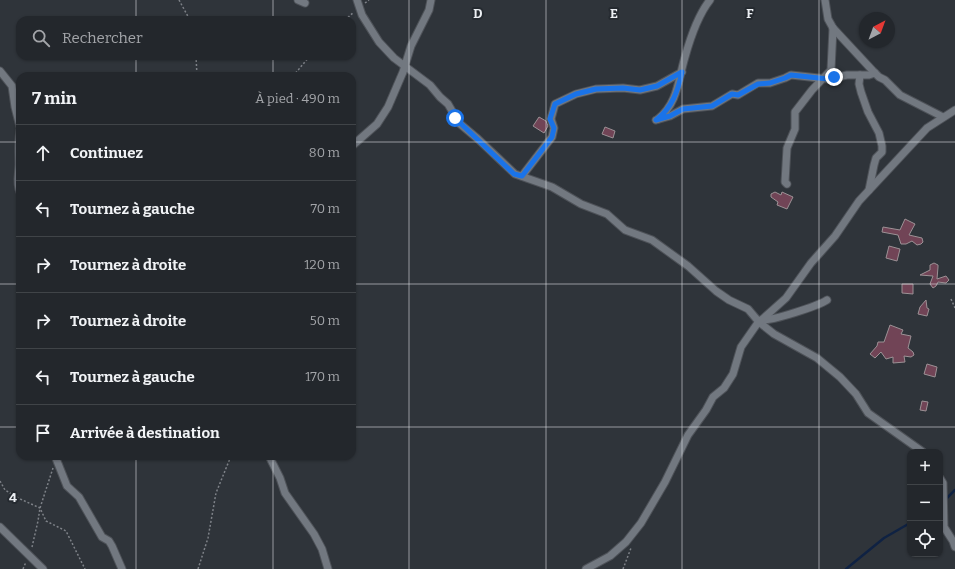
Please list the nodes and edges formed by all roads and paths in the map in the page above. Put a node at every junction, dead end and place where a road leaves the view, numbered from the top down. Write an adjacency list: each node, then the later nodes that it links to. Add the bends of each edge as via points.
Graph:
1 (179, 0): 8 (path)
2 (298, 0): 7 (street)
3 (356, 0): 12 (street, via 378,42)
4 (431, 0): 12 (street)
5 (710, 0): 16 (street, via 694,28)
6 (824, 0): 9 (street, via 828,19)
7 (305, 3)
8 (188, 16)
9 (833, 28): 17 (street); 19 (street, via 832,66)
10 (196, 60): 14 (path)
11 (307, 60): 15 (path)
12 (405, 66): 23 (street, via 384,114 366,136); 24 (street, via 430,85 448,104 459,123 514,174)
13 (0, 71): 21 (street, via 12,86)
14 (197, 72)
15 (296, 72)
16 (682, 72): 19 (street, via 676,95 663,115 656,120 683,109 712,106 732,94 738,95 758,84 770,83 791,75); 24 (street, via 657,86 640,90 596,89 576,94 555,104 550,119 554,128 552,137)
17 (875, 73): 18 (street); 22 (street, via 886,80 900,95)
18 (860, 75): 19 (street); 26 (street, via 861,92 882,146 882,152 876,158)
19 (824, 79): 25 (street, via 795,112 794,129 787,148)
20 (955, 110): 22 (street)
21 (16, 111)
22 (943, 117): 26 (street, via 927,128)
23 (356, 143)
24 (522, 176): 30 (street, via 552,187 581,204 607,214 625,230 652,240 688,266 716,291 748,309)
25 (787, 184)
26 (869, 190): 30 (street, via 786,298)
27 (951, 299): 29 (path)
28 (827, 300): 30 (street, via 780,317)
29 (955, 308)
30 (760, 321): 31 (street, via 782,339 817,358 856,394 868,413); 49 (street, via 741,347 733,374 724,388 713,397 688,435 641,523 626,542 610,556)
31 (919, 449)
32 (55, 460): 38 (path)
33 (57, 460): 46 (street, via 67,486 79,497 102,537 109,541)
34 (229, 460): 47 (path, via 216,493 208,538)
35 (271, 460): 48 (street, via 285,493 314,534)
36 (0, 481): 38 (path, via 5,490)
37 (943, 483): 41 (street, via 944,527)
38 (40, 508): 42 (path); 45 (path, via 46,521 66,531)
39 (0, 527): 42 (street)
40 (631, 546): 50 (path)
41 (955, 547)
42 (30, 556): 43 (path); 44 (street)
43 (22, 569)
44 (43, 569)
45 (85, 569)
46 (122, 569)
47 (198, 569)
48 (328, 569)
49 (586, 569)
50 (623, 569)

